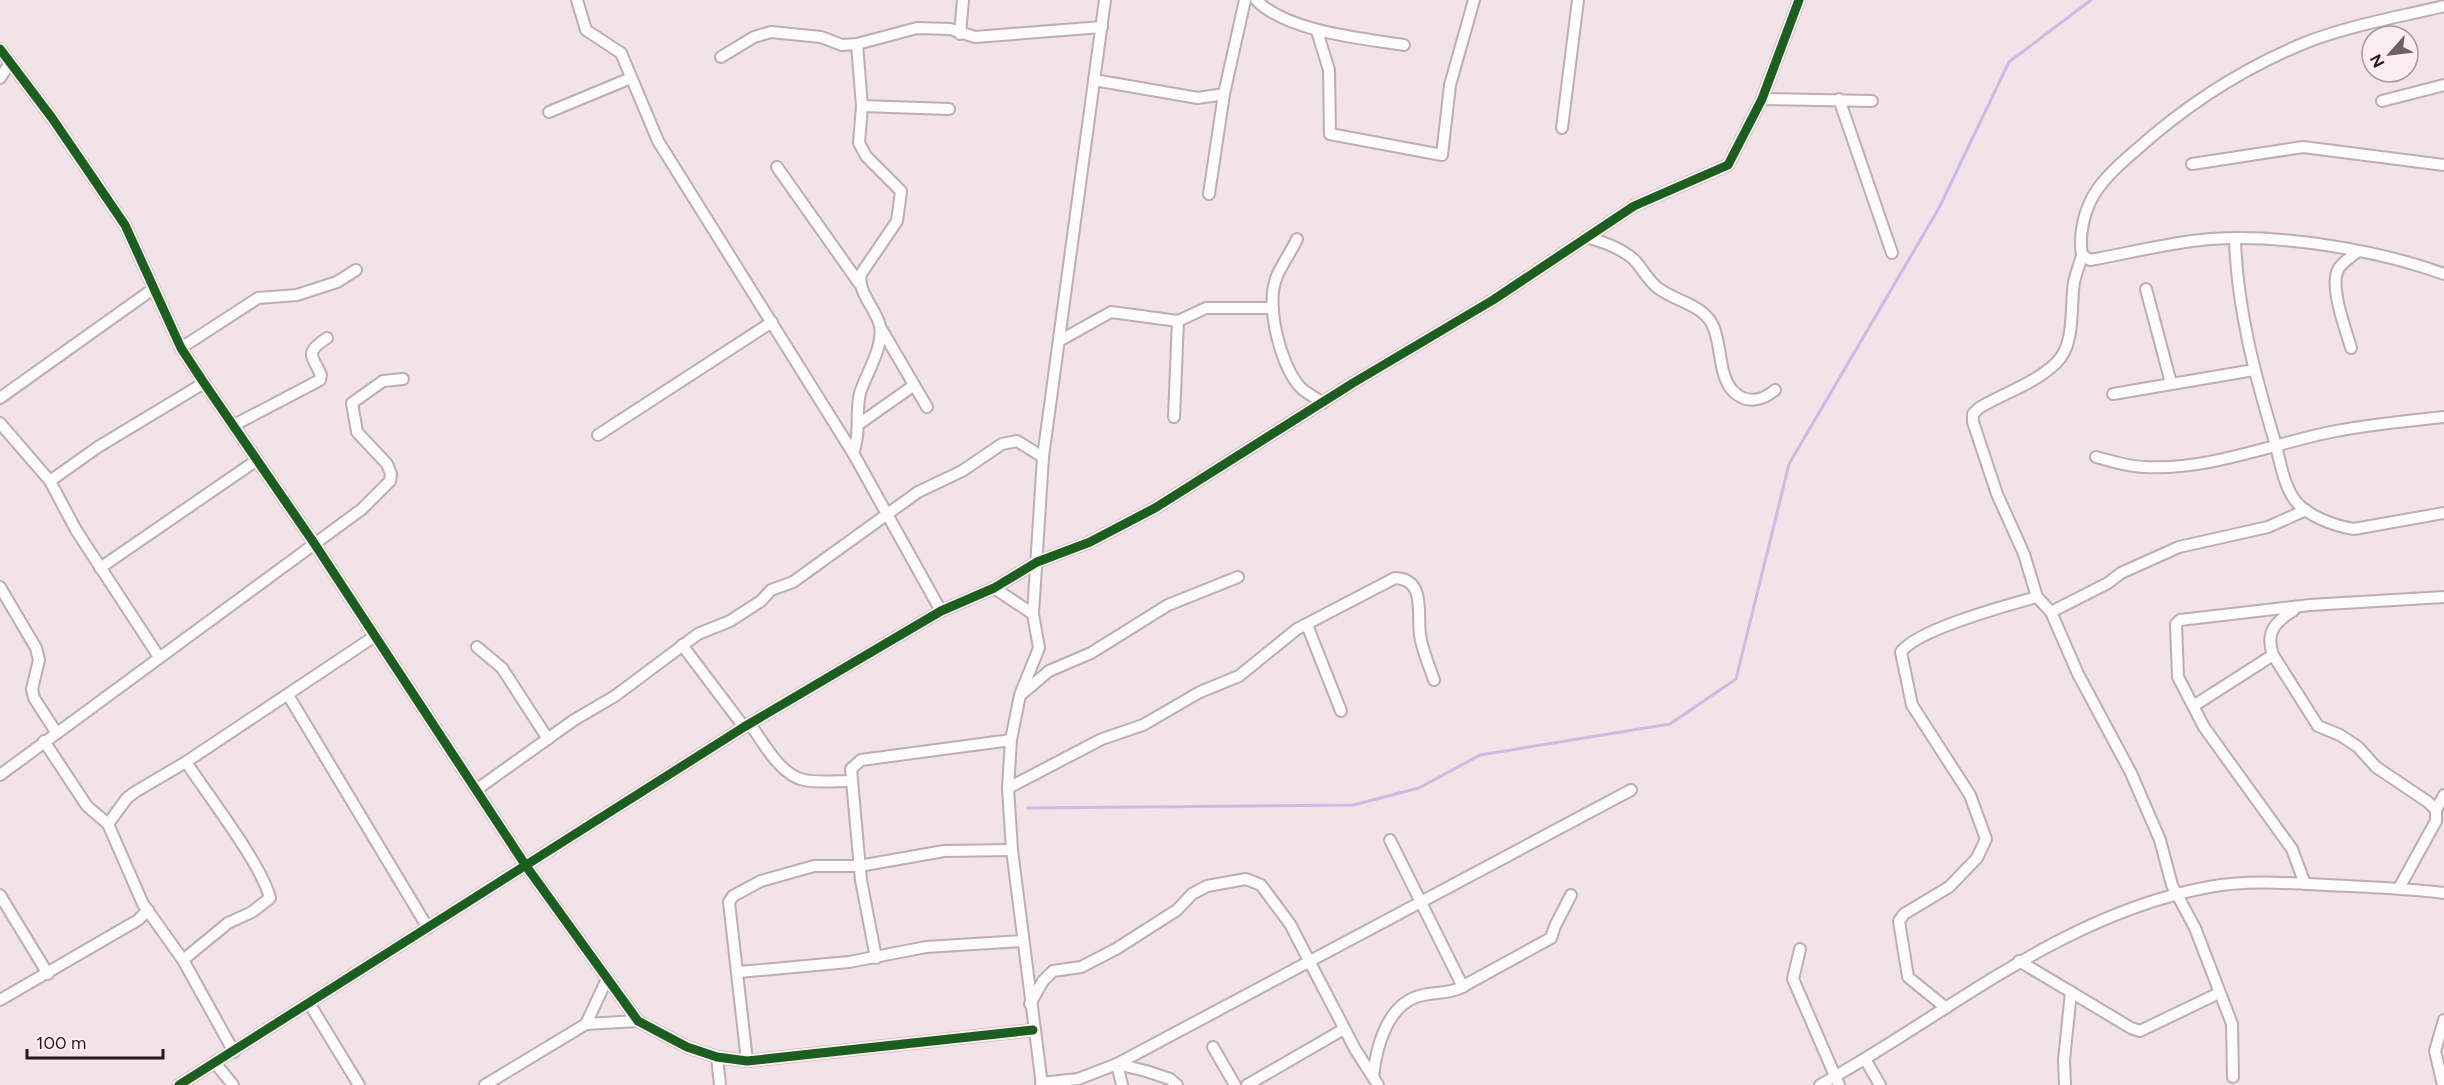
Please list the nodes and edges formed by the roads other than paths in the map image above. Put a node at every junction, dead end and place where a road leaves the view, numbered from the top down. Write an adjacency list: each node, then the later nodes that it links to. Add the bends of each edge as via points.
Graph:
1 (578, 0): 19 (street, via 586,30 621,53)
2 (963, 0): 12 (street)
3 (1105, 0): 10 (street)
4 (1245, 0): 22 (street)
5 (1256, 0): 11 (street, via 1282,17)
6 (1474, 0): 11 (street, via 1450,85 1442,155 1330,134 1329,70)
7 (1578, 0): 30 (street)
8 (1799, 0): 23 (street)
9 (2444, 6): 40 (street, via 2310,41 2257,63 2212,90 2157,131 2114,170 2090,201 2081,228)
10 (1102, 27): 12 (street, via 975,37); 20 (street)
11 (1317, 31): 14 (street)
12 (960, 34): 13 (street, via 950,29 917,28)
13 (857, 44): 16 (street, via 842,45 821,37 771,32 754,37); 27 (street)
14 (1404, 45)
15 (0, 49): 17 (street)
16 (721, 57)
17 (10, 63): 18 (street); 44 (street, via 125,225)
18 (0, 78)
19 (631, 78): 29 (street); 48 (street, via 658,141)
20 (1094, 81): 22 (street, via 1198,98); 51 (street)
21 (2444, 86): 26 (street)
22 (1224, 94): 34 (street)
23 (1762, 99): 24 (street); 35 (street, via 1728,165 1634,206)
24 (1839, 99): 25 (street); 39 (street)
25 (1872, 101)
26 (2382, 101)
27 (862, 106): 28 (street); 43 (street, via 859,143 866,156 901,191 897,220 861,274)
28 (949, 109)
29 (549, 112)
30 (1562, 128)
31 (2192, 164): 32 (street, via 2303,147)
32 (2444, 165)
33 (777, 167): 43 (street)
34 (1209, 194)
35 (1589, 238): 59 (street, via 1610,244 1631,257 1655,286 1699,309 1713,326 1731,390 1751,399 1764,399); 62 (street)
36 (2235, 238): 38 (street, via 2268,238); 40 (street, via 2090,260); 54 (street, via 2236,279)
37 (1297, 239): 46 (street, via 1277,276)
38 (2357, 252): 42 (street); 53 (street, via 2339,267 2335,288)
39 (1892, 254)
40 (2082, 255): 85 (street, via 2068,334 2057,362 1973,414 1997,494 2024,554)
41 (356, 270): 52 (street, via 337,282 297,296 258,298)
42 (2444, 274)
43 (860, 283): 49 (street)
44 (153, 288): 52 (street); 61 (street)
45 (2146, 289): 57 (street)
46 (1273, 308): 47 (street, via 1206,308); 62 (street, via 1287,367 1300,388)
47 (1178, 321): 51 (street, via 1111,312); 64 (street)
48 (772, 322): 69 (street); 71 (street)
49 (880, 326): 58 (street); 67 (street, via 881,337 860,396)
50 (327, 338): 68 (street, via 314,346 311,354 320,380)
51 (1059, 341): 72 (street)
52 (181, 348): 56 (street)
53 (2351, 348)
54 (2254, 370): 57 (street); 70 (street)
55 (403, 380): 79 (street, via 383,381 352,403 357,432 387,464 390,481 362,508)
56 (204, 382): 68 (street); 75 (street)
57 (2171, 383): 60 (street)
58 (913, 386): 63 (street); 67 (street)
59 (1775, 390)
60 (2113, 394)
61 (0, 398)
62 (1323, 403): 80 (street, via 1155,508 1090,542)
63 (927, 407)
64 (1174, 417)
65 (2444, 417): 70 (street, via 2324,433)
66 (0, 423): 75 (street)
67 (859, 424): 71 (street)
68 (234, 425): 74 (street)
69 (598, 435)
70 (2276, 447): 73 (street, via 2172,467 2145,467); 76 (street, via 2294,498)
71 (853, 453): 78 (street)
72 (1043, 457): 78 (street, via 1017,441 1002,444 962,471 918,492); 80 (street)
73 (2096, 457)
74 (257, 460): 79 (street); 81 (street)
75 (50, 481): 81 (street)
76 (2306, 510): 77 (street, via 2354,529); 89 (street, via 2268,527 2179,547 2121,573)
77 (2444, 513)
78 (889, 515): 88 (street); 93 (street, via 793,582 771,590 745,612)
79 (314, 543): 92 (street); 96 (street)
80 (1037, 562): 84 (street); 90 (street)
81 (100, 568): 96 (street)
82 (1238, 577): 99 (street, via 1168,604 1090,652 1049,671)
83 (0, 587): 103 (street, via 36,648 39,660 34,669 34,698)
84 (994, 588): 88 (street); 90 (street)
85 (2037, 597): 89 (street); 146 (street, via 1990,609 1921,638 1901,652 1912,705 1970,795 1986,839 1977,858 1949,887 1899,921 1908,976)
86 (2444, 597): 87 (street)
87 (2296, 609): 95 (street, via 2274,625 2269,634); 100 (street, via 2180,620 2176,624 2178,677)
88 (941, 611): 102 (street)
89 (2051, 612): 123 (street, via 2098,715 2146,806)
90 (1033, 614): 99 (street, via 1039,648)
91 (1307, 625): 97 (street, via 1386,582 1405,579 1419,598 1420,637); 101 (street); 110 (street, via 1239,676)
92 (375, 636): 98 (street); 111 (street)
93 (682, 645): 102 (street); 104 (street, via 615,696)
94 (477, 647): 104 (street, via 502,668)
95 (2273, 655): 100 (street); 114 (street, via 2318,726 2358,747 2376,767)
96 (159, 657): 103 (street)
97 (1434, 680)
98 (288, 695): 107 (street); 130 (street)
99 (1020, 695): 105 (street)
100 (2195, 705): 120 (street, via 2204,727 2292,849)
101 (1341, 711)
102 (747, 725): 109 (street, via 792,776); 118 (street)
103 (56, 732): 106 (street)
104 (548, 739): 111 (street)
105 (1011, 740): 109 (street, via 861,760 851,769); 110 (street)
106 (44, 741): 108 (street); 115 (street, via 87,806)
107 (186, 762): 115 (street, via 127,798); 134 (street, via 247,855 270,898 252,912 228,922)
108 (0, 775)
109 (850, 781): 119 (street)
110 (1008, 788): 117 (street)
111 (476, 790): 118 (street)
112 (1631, 790): 126 (street)
113 (2444, 795): 114 (street)
114 (2436, 810): 121 (street, via 2436,821)
115 (108, 824): 127 (street)
116 (1390, 840): 126 (street)
117 (1012, 850): 119 (street, via 944,852); 131 (street)
118 (526, 866): 130 (street); 139 (street)
119 (859, 866): 133 (street); 137 (street, via 814,866 761,880 733,896 729,902)
120 (2306, 884): 121 (street); 123 (street, via 2245,883)
121 (2399, 888): 122 (street)
122 (2444, 893)
123 (2178, 894): 136 (street, via 2087,926); 142 (street)
124 (1571, 895): 140 (street, via 1551,938)
125 (0, 896): 138 (street)
126 (1419, 901): 135 (street); 140 (street)
127 (148, 910): 128 (street); 129 (street)
128 (138, 921): 129 (street); 138 (street)
129 (157, 921): 134 (street)
130 (428, 928): 144 (street)
131 (1023, 941): 133 (street, via 926,947); 145 (street)
132 (1800, 949): 161 (street, via 1793,979)
133 (876, 958): 137 (street)
134 (183, 960): 153 (street)
135 (1310, 960): 145 (street, via 1276,902 1261,885 1246,879 1207,886 1116,949 1081,967 1053,971); 150 (street); 158 (street)
136 (2019, 961): 141 (street); 146 (street)
137 (739, 972): 156 (street)
138 (48, 974): 143 (street)
139 (607, 979): 148 (street); 149 (street)
140 (1463, 987): 160 (street, via 1444,994 1419,996 1401,1007 1382,1036 1375,1058)
141 (2071, 992): 142 (street, via 2140,1031); 174 (street)
142 (2219, 993): 159 (street, via 2232,1024)
143 (0, 1000)
144 (309, 1003): 153 (street); 165 (street)
145 (1030, 1004): 151 (street)
146 (1946, 1008): 155 (street)
147 (2444, 1020): 175 (street, via 2435,1051)
148 (638, 1022): 149 (street); 154 (street, via 687,1047)
149 (586, 1024): 166 (street)
150 (1344, 1029): 160 (street); 171 (street)
151 (1033, 1030): 156 (street); 162 (street)
152 (1213, 1047): 170 (street)
153 (234, 1052): 157 (street)
154 (717, 1057): 156 (street); 167 (street)
155 (1865, 1059): 161 (street); 173 (street)
156 (747, 1061)
157 (215, 1064): 163 (street); 164 (street)
158 (1117, 1064): 162 (street, via 1078,1079); 168 (street); 169 (street, via 1170,1079)
159 (2233, 1077)
160 (1376, 1081)
161 (1837, 1081): 172 (street)
162 (1042, 1084)
163 (179, 1085)
164 (233, 1085)
165 (360, 1085)
166 (485, 1085)
167 (720, 1085)
168 (1122, 1085)
169 (1177, 1085)
170 (1235, 1085)
171 (1247, 1085)
172 (1820, 1085)
173 (1880, 1085)
174 (2065, 1085)
175 (2443, 1085)

